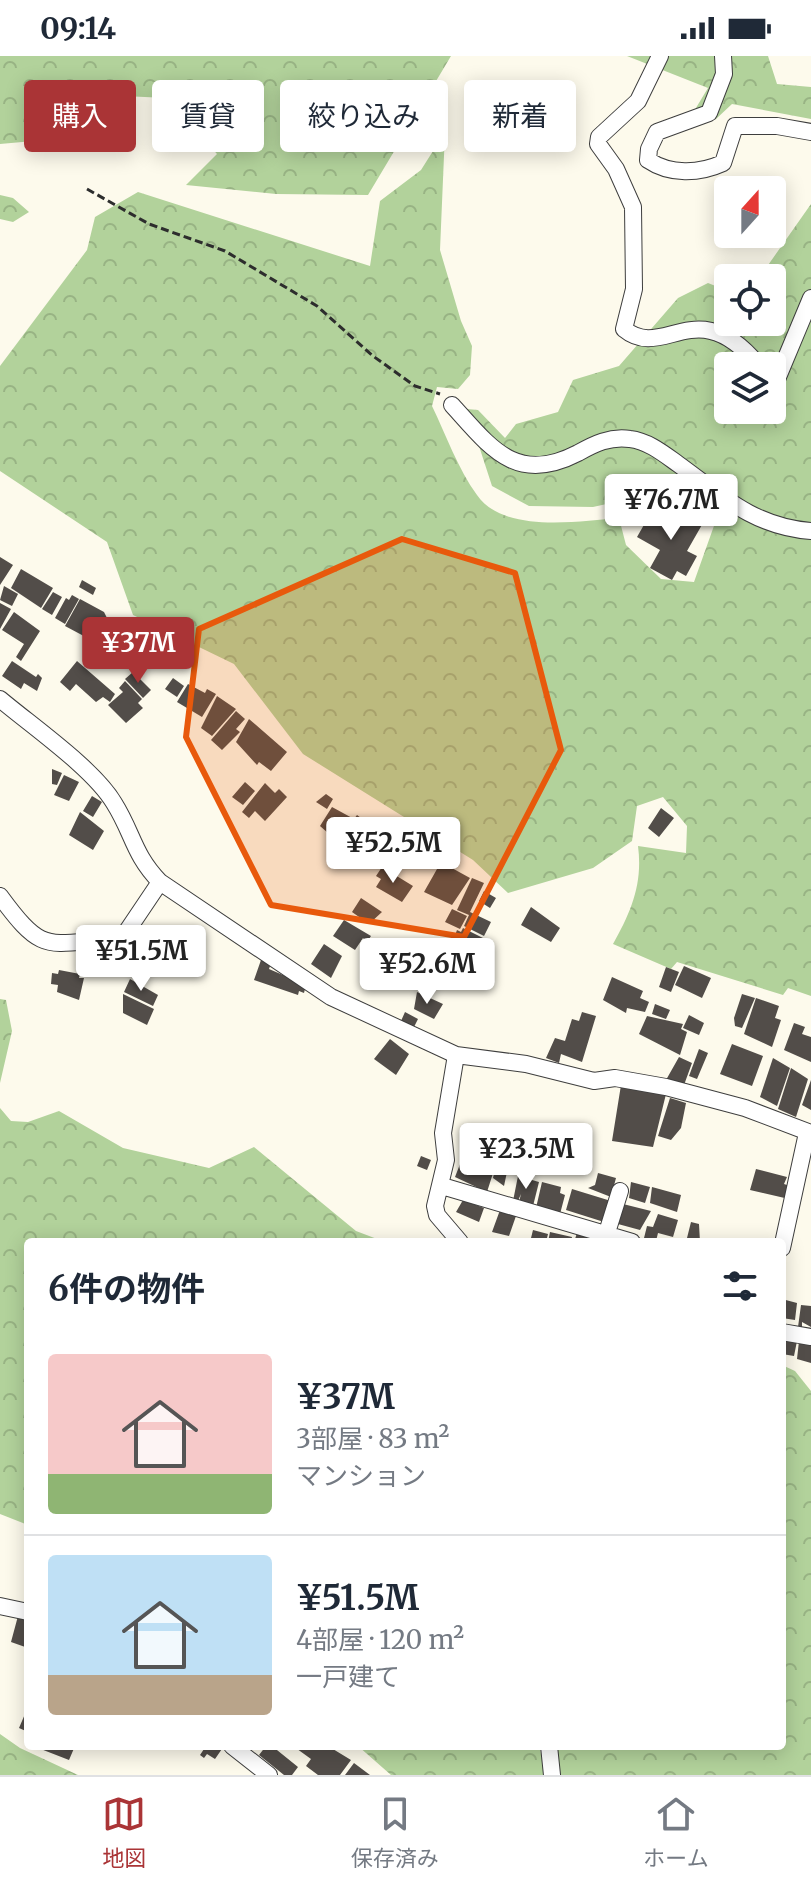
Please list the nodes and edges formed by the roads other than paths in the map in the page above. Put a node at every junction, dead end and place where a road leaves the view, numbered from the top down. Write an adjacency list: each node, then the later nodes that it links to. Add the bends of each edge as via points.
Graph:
1 (660, 56): 5 (street, via 638,101 599,137 598,144 633,207 634,289 624,329 647,338 713,328)
2 (723, 56): 3 (street, via 724,74 709,113 657,132 648,160 659,168 709,169 723,163 735,126)
3 (811, 132)
4 (811, 298): 6 (street)
5 (747, 352)
6 (786, 358)
7 (452, 405): 8 (street, via 496,454 554,465 604,440 630,439 656,449 754,519)
8 (811, 531)
9 (0, 699): 10 (street, via 114,802 140,861)
10 (160, 882): 11 (street, via 125,934 116,939 37,940); 12 (street, via 331,997)
11 (0, 896)
12 (456, 1055): 13 (street, via 526,1064 594,1081 615,1078 666,1087 745,1108); 14 (street, via 443,1133)
13 (809, 1133): 18 (street)
14 (442, 1186): 16 (street, via 437,1215); 17 (street)
15 (620, 1191): 17 (street)
16 (457, 1238)
17 (606, 1238)
18 (784, 1238)
19 (786, 1333): 20 (street)
20 (811, 1337)
21 (0, 1606): 22 (street)
22 (24, 1611)
23 (235, 1750): 25 (street)
24 (549, 1750): 27 (street)
25 (246, 1768): 26 (street)
26 (269, 1775)
27 (552, 1775)

